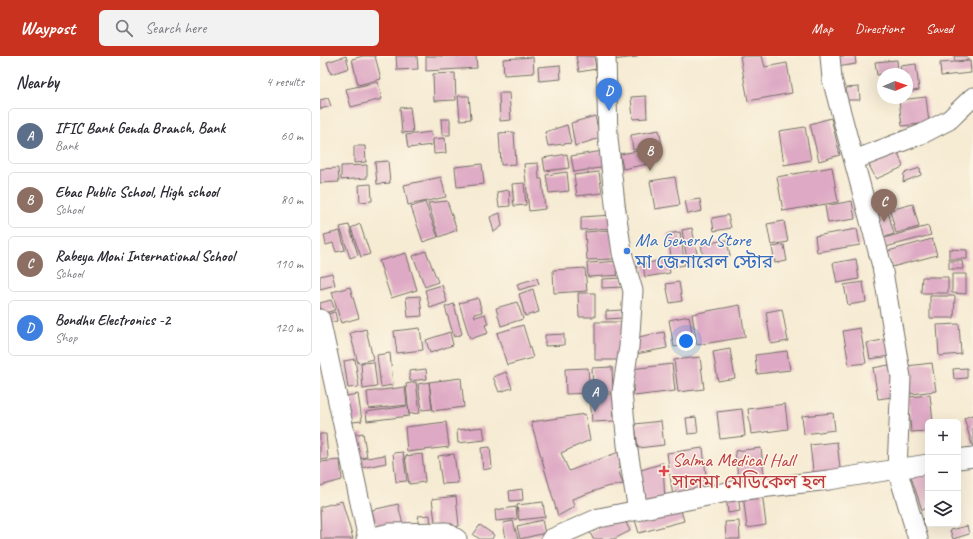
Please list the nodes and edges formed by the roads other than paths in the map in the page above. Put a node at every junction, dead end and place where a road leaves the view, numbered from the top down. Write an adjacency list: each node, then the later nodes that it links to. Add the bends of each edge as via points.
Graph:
1 (606, 56): 10 (street, via 608,138 615,204 622,253 633,291 622,392 627,445)
2 (830, 56): 4 (street, via 832,79)
3 (973, 97): 4 (street, via 949,120 922,134)
4 (854, 160): 9 (street, via 882,266 901,377)
5 (320, 319): 11 (street)
6 (973, 457): 7 (street)
7 (961, 459)
8 (925, 464): 9 (street)
9 (897, 469): 10 (street, via 727,492); 14 (street)
10 (638, 511): 13 (street, via 599,518)
11 (367, 539): 12 (street, via 390,533 446,532)
12 (457, 539)
13 (551, 539)
14 (918, 539)

